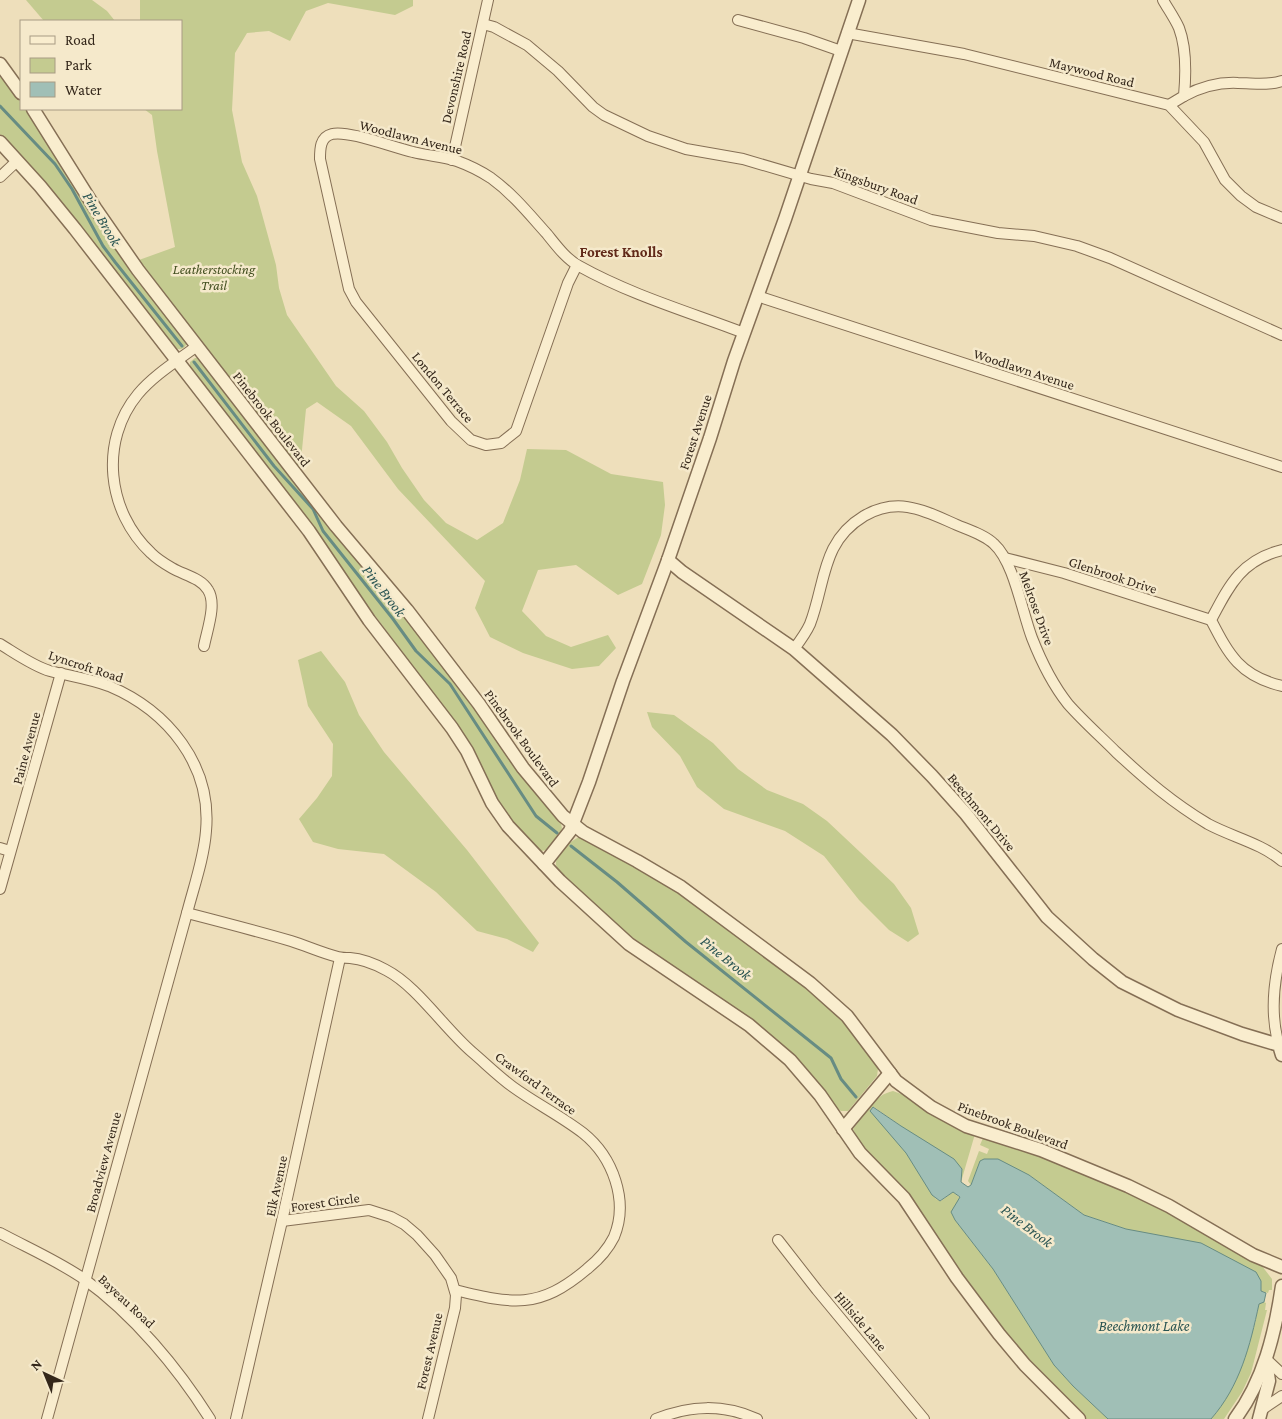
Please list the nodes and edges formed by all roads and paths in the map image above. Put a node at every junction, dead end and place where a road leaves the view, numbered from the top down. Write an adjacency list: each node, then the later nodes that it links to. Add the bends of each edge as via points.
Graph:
1 (488, 0): 5 (street, Devonshire Road)
2 (859, 0): 6 (street, Forest Avenue)
3 (1163, 0): 11 (street, via 1179,28 1184,52)
4 (738, 20): 7 (street)
5 (483, 24): 16 (street, Devonshire Road); 18 (street, Kingsbury Road, via 527,44 604,115 648,136 686,149 743,159)
6 (847, 33): 7 (street, Forest Avenue); 12 (street, Maywood Road, via 964,54)
7 (841, 51): 18 (street, Forest Avenue)
8 (0, 64): 10 (street)
9 (1282, 82): 11 (street, via 1269,85 1218,83)
10 (20, 92)
11 (1184, 96): 12 (street)
12 (1169, 105): 20 (street, via 1204,142 1225,180 1241,196 1256,207)
13 (34, 110): 25 (street, Pinebrook Boulevard, via 110,230)
14 (0, 142): 17 (street)
15 (322, 143): 16 (street, Woodlawn Avenue, via 332,134 346,134); 21 (street, London Terrace, via 320,159 349,289 445,414 470,440 486,445 501,443 516,430 568,283)
16 (452, 160): 21 (street, Woodlawn Avenue, via 489,177 503,188)
17 (17, 161): 19 (street); 26 (street, via 75,228)
18 (799, 175): 22 (street, Forest Avenue); 24 (street, Kingsbury Road, via 833,183 931,220 1077,246)
19 (0, 177)
20 (1282, 218)
21 (577, 266): 23 (street, Woodlawn Avenue, via 634,292)
22 (757, 296): 23 (street, Forest Avenue); 27 (street, Woodlawn Avenue)
23 (744, 333): 30 (street, Forest Avenue)
24 (1282, 335)
25 (197, 346): 26 (street); 37 (street, Pinebrook Boulevard, via 336,526 459,676 533,782)
26 (177, 361): 33 (street, via 138,394 126,410 113,448 113,472 116,494 133,533 164,563 200,582 209,592 212,603); 40 (street, via 308,531 361,609 452,728 468,751 499,814)
27 (1282, 467)
28 (1282, 550): 31 (street, via 1254,561 1235,577)
29 (1005, 558): 31 (street, Glenbrook Drive, via 1064,573); 34 (street, Melrose Drive, via 994,544 933,513 893,507 866,515 850,526 834,545 810,622); 39 (street, Melrose Drive, via 1045,666 1062,696 1086,724 1180,807)
30 (668, 560): 34 (street, Beechmont Drive); 37 (street, Forest Avenue)
31 (1211, 620): 36 (street, via 1233,659 1256,678)
32 (0, 644): 35 (street, Lyncroft Road, via 49,671)
33 (204, 646)
34 (794, 649): 45 (street, Beechmont Drive, via 868,713 925,769 966,814 1047,916 1082,950 1122,982 1166,1004)
35 (61, 673): 38 (street, Paine Avenue); 42 (street, Lyncroft Road, via 107,686 135,699 169,727 192,758 204,791 207,821)
36 (1282, 686)
37 (574, 825): 40 (street, Forest Avenue); 46 (street, Pinebrook Boulevard, via 681,888 815,987 855,1026)
38 (5, 849): 41 (street, Paine Avenue)
39 (1282, 861)
40 (544, 864): 47 (street, via 629,944 779,1049 811,1083)
41 (0, 889)
42 (187, 913): 44 (street, Crawford Terrace); 52 (street, Broadview Avenue)
43 (1282, 949): 45 (street, via 1276,977 1274,1029)
44 (340, 958): 48 (street, Elk Avenue); 54 (street, Crawford Terrace, via 365,961 397,976 456,1039 505,1080 584,1134 603,1154 614,1174 620,1215 614,1237 579,1276 544,1297 527,1301 490,1299)
45 (1281, 1048)
46 (890, 1074): 47 (street); 51 (street, Pinebrook Boulevard, via 922,1101 953,1120 1104,1176 1169,1206 1246,1252)
47 (843, 1129): 66 (street, via 863,1157 904,1198 999,1334)
48 (282, 1222): 54 (street, Forest Circle, via 369,1210 391,1217 418,1234 435,1255); 61 (street, Elk Avenue)
49 (0, 1233): 52 (street, Bayeau Road)
50 (778, 1240): 65 (street, Hillside Lane)
51 (1282, 1267)
52 (85, 1280): 59 (street, Broadview Avenue); 60 (street, Bayeau Road, via 129,1318 164,1356)
53 (1282, 1286): 55 (street)
54 (455, 1290): 62 (street, Forest Avenue, via 455,1308)
55 (1266, 1359): 56 (street); 58 (street, via 1269,1381); 67 (street, via 1251,1396)
56 (1282, 1374)
57 (1282, 1396): 58 (street)
58 (1260, 1414)
59 (47, 1419)
60 (210, 1419)
61 (236, 1419)
62 (428, 1419)
63 (656, 1419): 64 (street, via 672,1412 715,1407 742,1412)
64 (757, 1419)
65 (924, 1419)
66 (1079, 1419)
67 (1235, 1419)

